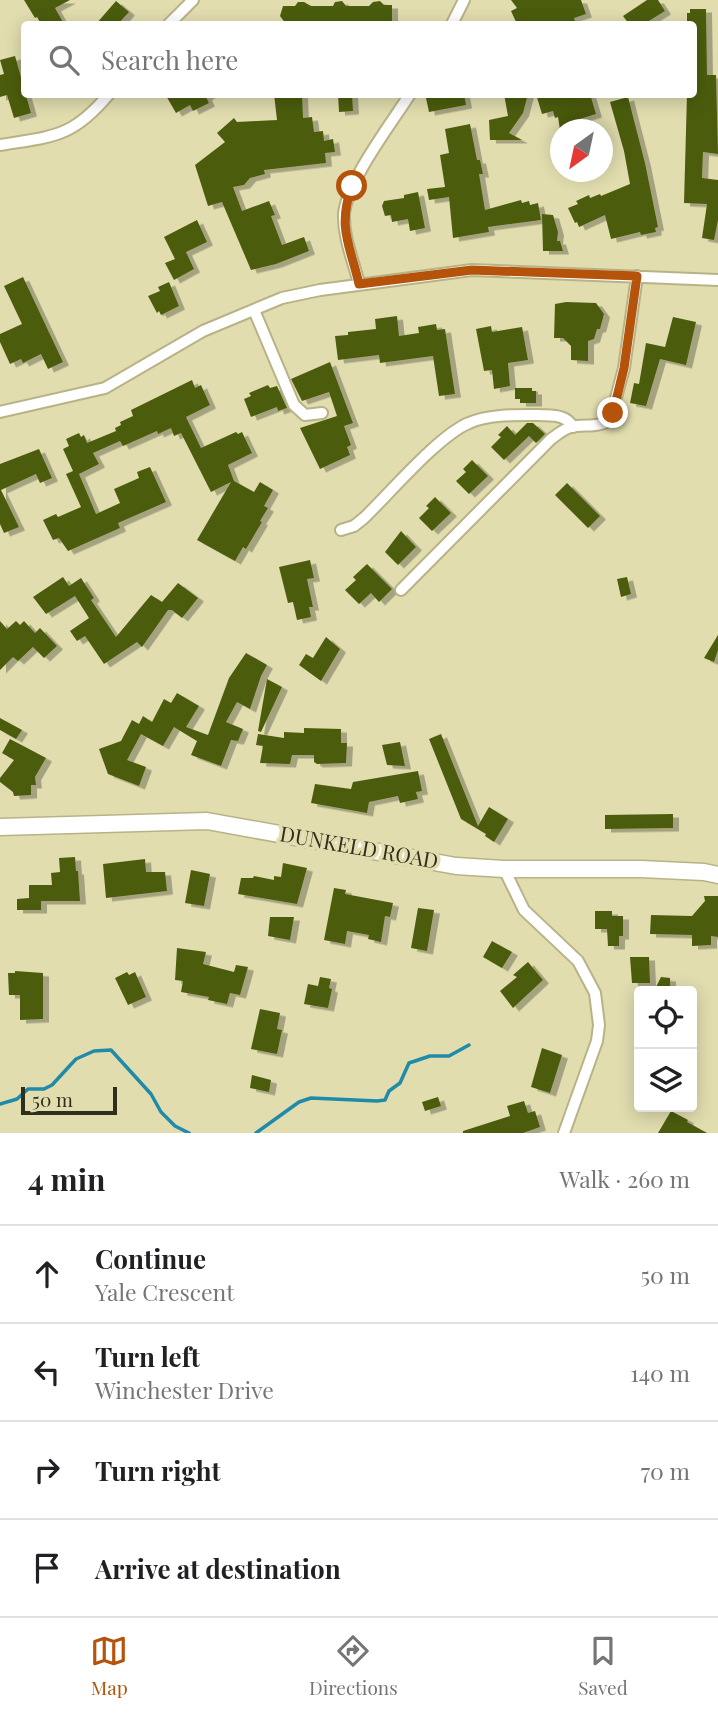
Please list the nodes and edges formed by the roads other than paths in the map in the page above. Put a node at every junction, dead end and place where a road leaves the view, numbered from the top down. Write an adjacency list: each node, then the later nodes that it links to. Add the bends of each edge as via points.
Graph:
1 (193, 0): 3 (street)
2 (464, 0): 4 (street)
3 (172, 21)
4 (454, 21)
5 (105, 98): 7 (street, via 78,126 56,135)
6 (407, 98): 10 (street, via 352,186 344,212)
7 (0, 145)
8 (637, 276): 9 (street); 10 (street, via 472,270); 14 (street, via 613,413 604,424)
9 (718, 280)
10 (359, 284): 11 (street, via 282,298)
11 (254, 310): 12 (street, via 177,345 105,388); 13 (street, via 295,405 305,415)
12 (0, 412)
13 (322, 413)
14 (573, 426): 15 (street, via 555,416 471,421 441,442 364,518); 16 (street, via 551,439)
15 (341, 530)
16 (401, 590)
17 (0, 827): 18 (main road, DUNKELD ROAD, via 207,821 456,866)
18 (504, 869): 19 (main road, DUNKELD ROAD, via 641,869); 20 (street, via 524,910 578,961 595,993 597,1041)
19 (718, 875)
20 (566, 1132)

